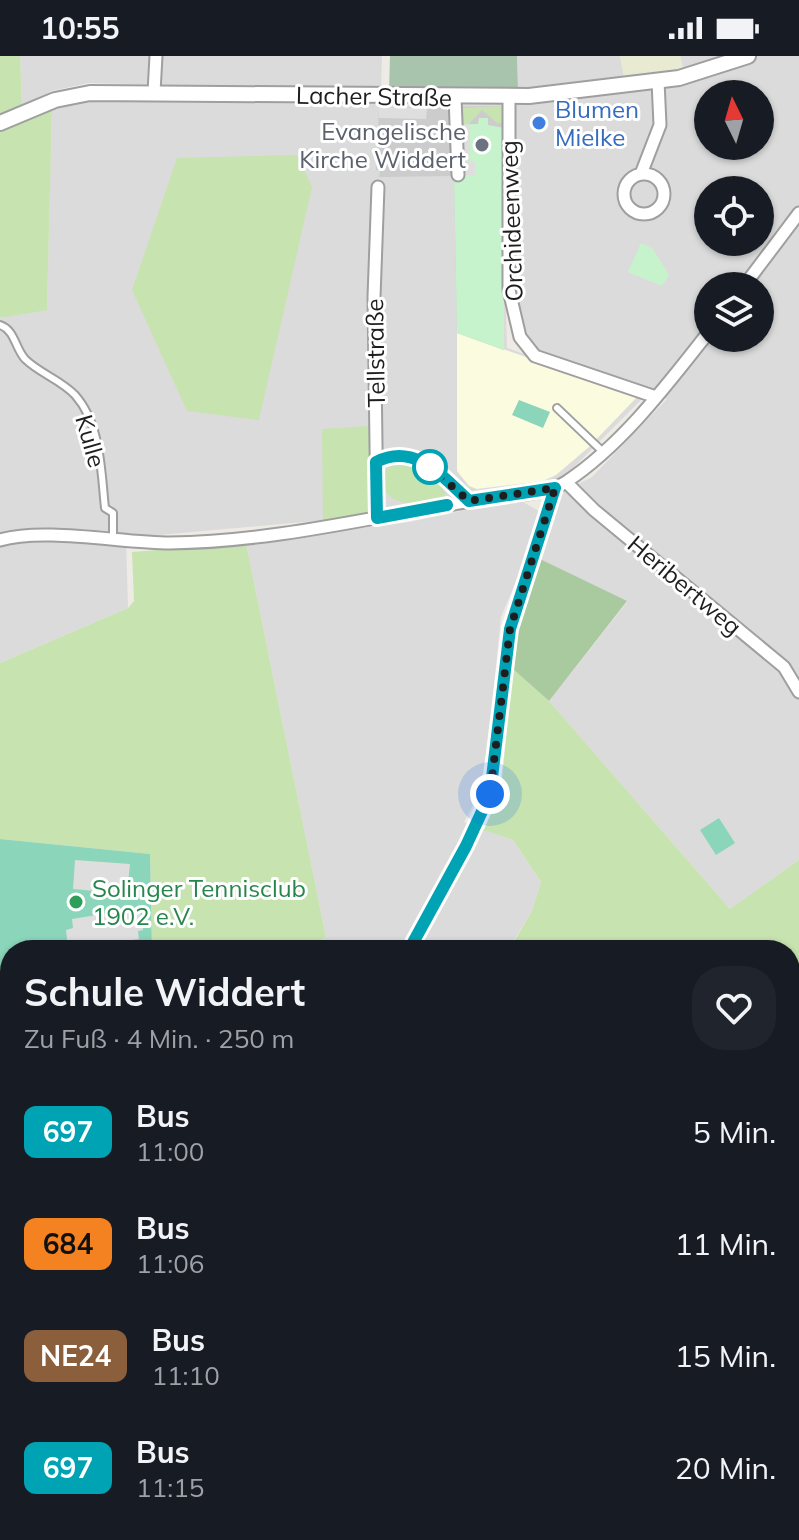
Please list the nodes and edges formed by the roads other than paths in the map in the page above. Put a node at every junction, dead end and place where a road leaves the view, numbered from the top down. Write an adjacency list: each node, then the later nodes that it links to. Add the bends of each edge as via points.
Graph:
1 (156, 56): 4 (street)
2 (748, 56): 3 (street, Lacher Straße)
3 (658, 81): 6 (street, Lacher Straße); 8 (street, via 660,125)
4 (154, 92): 5 (street, Lacher Straße); 7 (street, Lacher Straße, via 90,93 55,100)
5 (455, 97): 6 (street, Lacher Straße); 9 (street)
6 (509, 97): 15 (street, Orchideenweg, via 509,290 520,337 535,356)
7 (0, 123)
8 (641, 174)
9 (458, 175)
10 (378, 187): 18 (street, Tellstraße)
11 (799, 213): 12 (street)
12 (755, 272)
13 (0, 325): 23 (lane, Kulle, via 9,330 26,360 74,394 85,412 98,450 105,508 113,513)
14 (694, 350): 15 (street)
15 (656, 397): 17 (street)
16 (557, 408): 17 (lane)
17 (602, 451): 19 (street)
18 (376, 462): 20 (street, via 395,454 415,457); 21 (street, Tellstraße)
19 (561, 485): 20 (street); 24 (street, Heribertweg, via 784,667); 25 (street, via 510,629 490,794)
20 (469, 501): 21 (street)
21 (377, 518): 23 (street, via 200,541)
22 (0, 540): 23 (street)
23 (113, 541)
24 (799, 692)
25 (415, 940)

